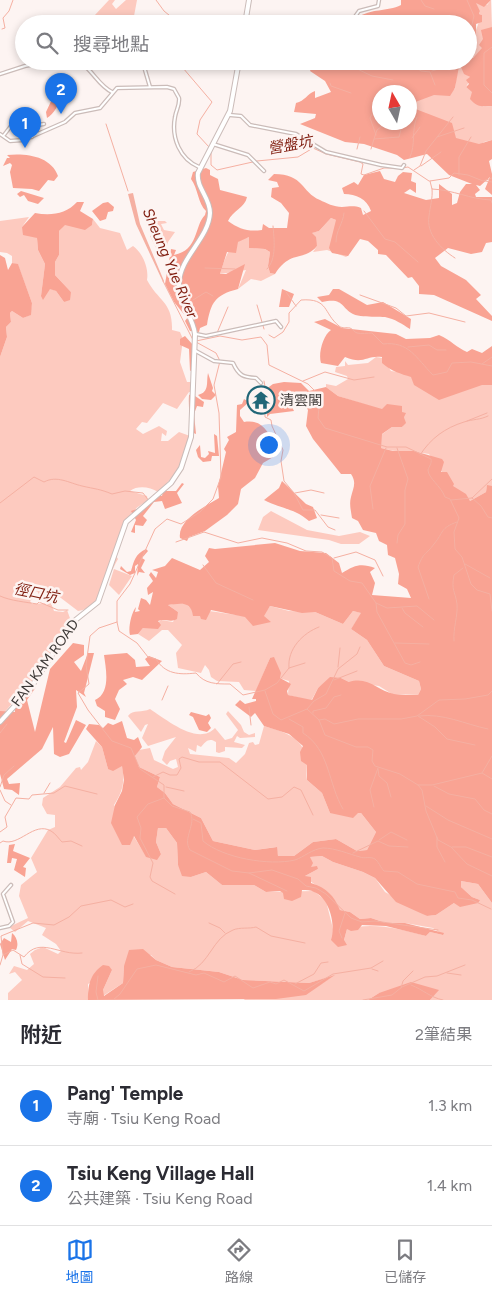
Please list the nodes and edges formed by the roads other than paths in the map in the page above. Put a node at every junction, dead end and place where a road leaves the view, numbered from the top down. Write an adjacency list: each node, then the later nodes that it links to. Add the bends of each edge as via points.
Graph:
1 (249, 0): 3 (main road)
2 (379, 0): 4 (street, via 378,6 359,11)
3 (246, 15)
4 (356, 15)
5 (15, 69): 9 (street)
6 (90, 70): 11 (street, via 97,81)
7 (145, 70): 10 (street)
8 (238, 70): 12 (main road)
9 (0, 74)
10 (150, 87): 11 (street, via 121,88); 20 (street, via 170,87 177,93 180,101 174,121 176,140 184,158)
11 (112, 92): 17 (street, via 101,108 75,113 65,122)
12 (228, 116): 18 (main road); 19 (street, via 240,116 250,125 296,134 326,152 381,165)
13 (44, 124): 14 (street)
14 (35, 125): 16 (street, via 28,125 17,118); 17 (street, via 37,132)
15 (0, 134): 16 (street)
16 (4, 134): 17 (street, via 6,138 19,142)
17 (32, 138)
18 (213, 144): 20 (main road); 21 (street, via 250,156)
19 (404, 166)
20 (200, 167): 23 (main road, FAN KAM ROAD, via 197,181 208,203 209,218 178,284)
21 (264, 171)
22 (281, 327): 23 (street, via 276,321 206,336)
23 (195, 335): 24 (main road, FAN KAM ROAD)
24 (194, 350): 25 (street, via 219,362 234,363 240,375 256,378); 26 (main road, FAN KAM ROAD, via 191,437 181,468 171,483 126,522 99,601 72,623 30,689)
25 (262, 383)
26 (0, 722)
27 (11, 885): 28 (street, via 3,894 13,922)
28 (0, 928)

